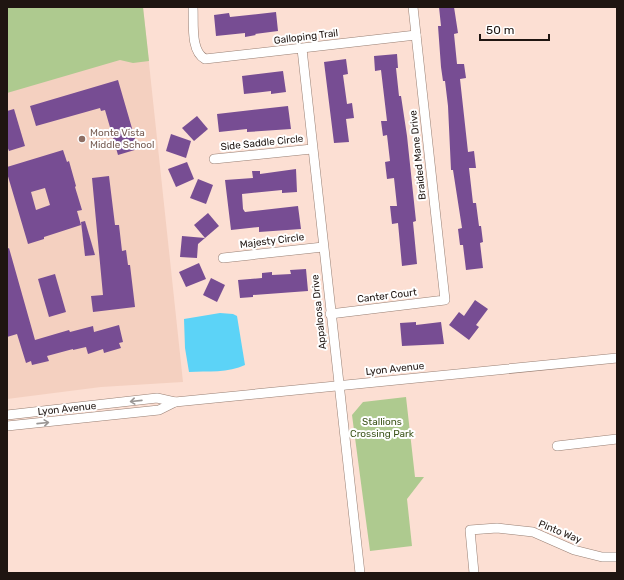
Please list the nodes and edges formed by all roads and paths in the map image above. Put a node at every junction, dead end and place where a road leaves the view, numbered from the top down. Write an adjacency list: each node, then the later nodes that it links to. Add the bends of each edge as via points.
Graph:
1 (193, 7): 4 (street, Galloping Trail, via 196,49 200,56 206,59)
2 (413, 7): 3 (street, Braided Mane Drive)
3 (416, 35): 4 (street, Galloping Trail); 9 (street, Braided Mane Drive)
4 (302, 49): 5 (street, Appaloosa Drive)
5 (312, 149): 6 (street, Side Saddle Circle); 7 (street, Appaloosa Drive)
6 (214, 159)
7 (323, 247): 8 (street, Majesty Circle); 10 (street, Appaloosa Drive)
8 (223, 258)
9 (446, 300): 10 (street, Canter Court)
10 (330, 314): 12 (street, Appaloosa Drive)
11 (617, 358): 12 (street, Lyon Avenue)
12 (339, 385): 13 (street, Lyon Avenue); 19 (street, Appaloosa Drive)
13 (175, 402): 14 (street, Lyon Avenue, one-way to 14, via 157,398); 15 (street, Lyon Avenue, one-way to 13, via 159,410)
14 (7, 415)
15 (7, 426)
16 (617, 439): 17 (street)
17 (557, 446)
18 (617, 557): 20 (street, Pinto Way, via 602,557 574,550 533,532 497,528 470,530)
19 (360, 573)
20 (474, 573)

